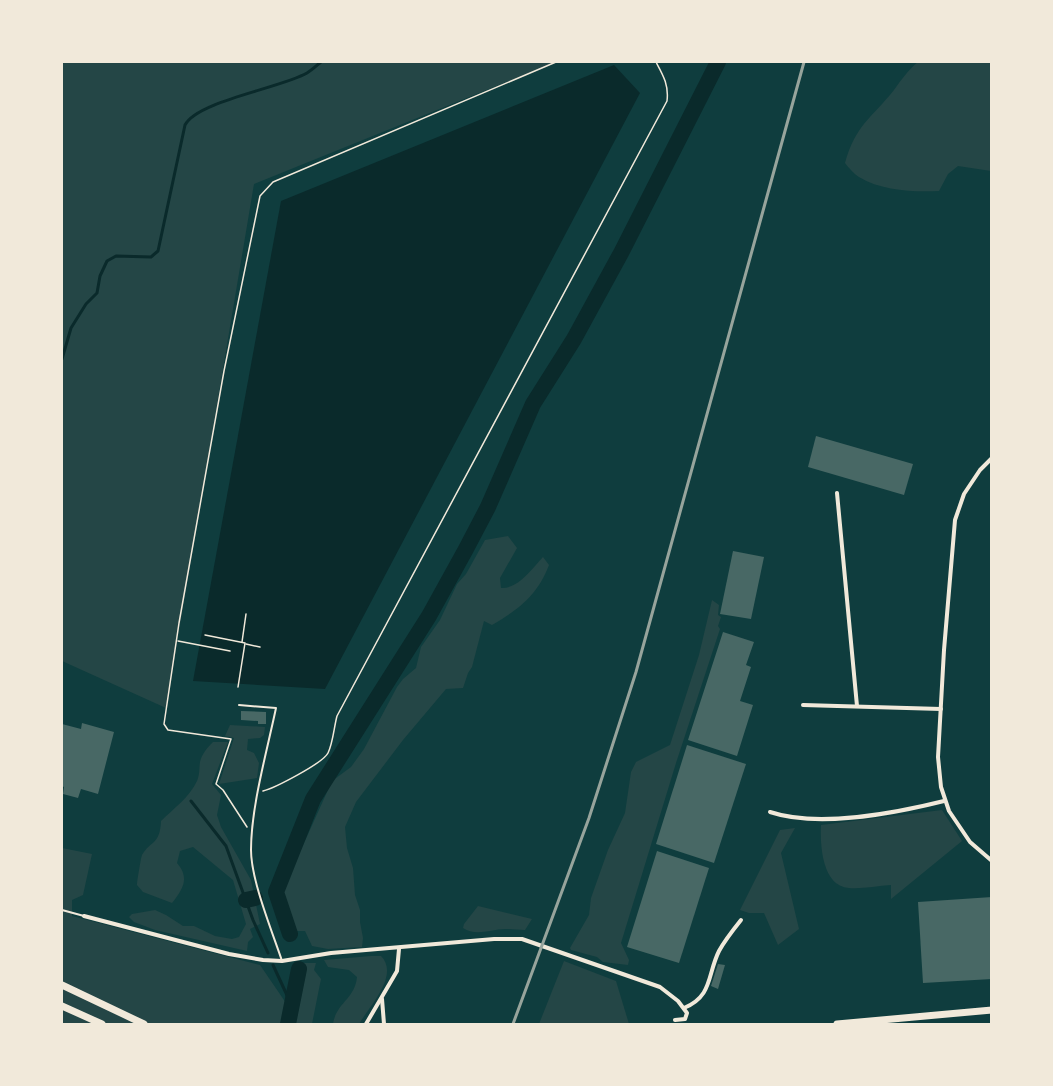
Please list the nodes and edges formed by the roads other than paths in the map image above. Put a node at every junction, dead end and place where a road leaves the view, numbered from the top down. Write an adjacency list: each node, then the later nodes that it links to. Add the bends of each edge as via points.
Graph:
1 (992, 458): 6 (street, via 964,494 955,520)
2 (837, 493): 5 (street)
3 (239, 705): 14 (lane, via 276,708 251,851 254,872)
4 (803, 705): 5 (street)
5 (857, 706): 6 (street)
6 (941, 709): 7 (street, via 939,772)
7 (944, 801): 8 (street, via 823,819); 9 (street, via 969,842)
8 (770, 812)
9 (992, 861)
10 (62, 910): 11 (lane)
11 (84, 916): 14 (street, via 238,956)
12 (741, 920): 18 (street, via 720,949 704,994)
13 (399, 949): 14 (street, via 331,953); 16 (street, via 398,968); 18 (street, via 514,938 531,941 650,982)
14 (284, 961)
15 (62, 985): 22 (highway)
16 (382, 998): 23 (street); 24 (street)
17 (62, 1006): 21 (highway)
18 (684, 1008): 20 (street, via 686,1018)
19 (992, 1010): 25 (highway)
20 (675, 1020)
21 (102, 1024)
22 (144, 1024)
23 (366, 1024)
24 (384, 1024)
25 (837, 1024)

